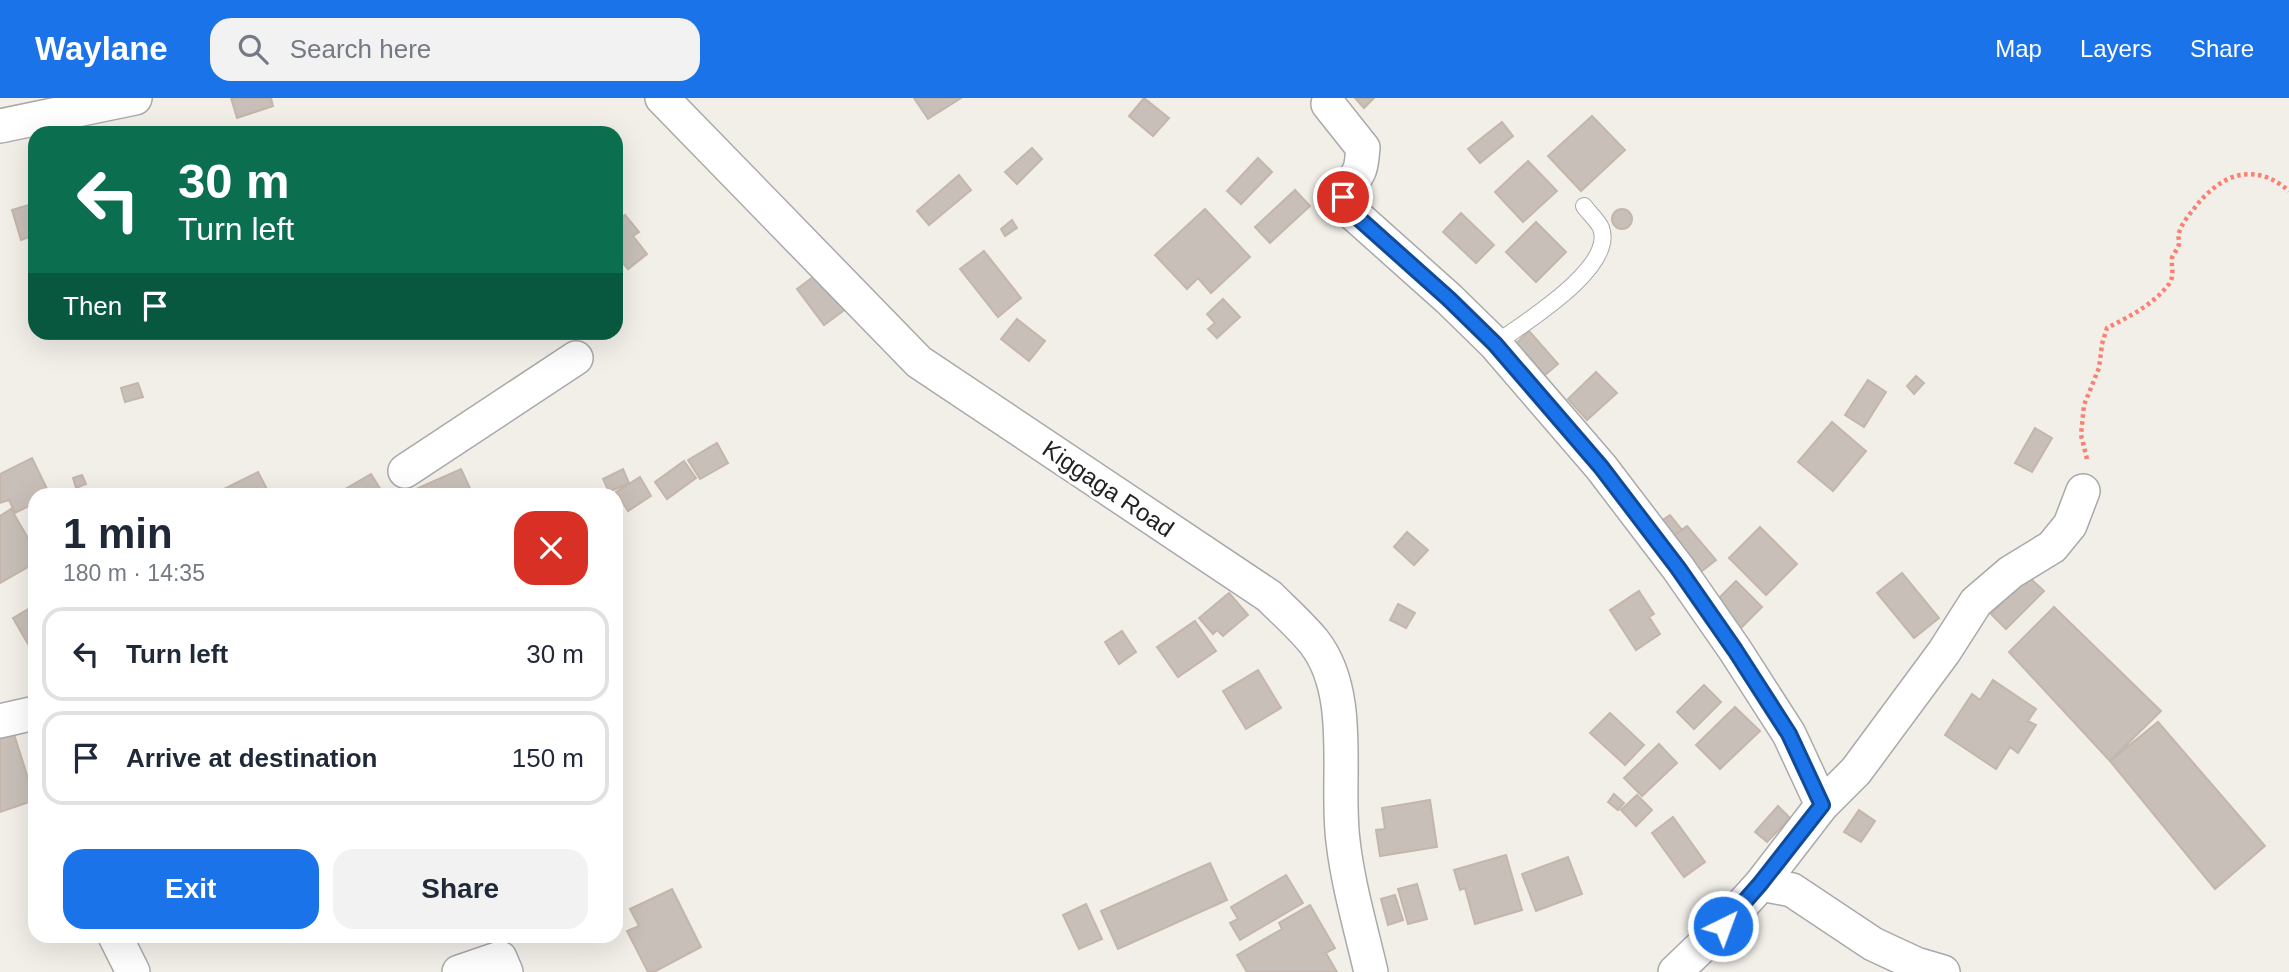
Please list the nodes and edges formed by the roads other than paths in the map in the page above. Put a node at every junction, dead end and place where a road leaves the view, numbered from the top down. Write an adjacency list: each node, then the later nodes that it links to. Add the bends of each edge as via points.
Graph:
1 (135, 98): 4 (street)
2 (662, 98): 18 (street, Kiggaga Road, via 919,362 1269,596 1315,643 1338,700 1343,840)
3 (1328, 104): 6 (street, via 1363,148 1360,170 1345,190 1346,207)
4 (0, 126)
5 (1584, 206): 6 (lane, via 1601,228 1601,250 1578,282)
6 (1495, 344): 12 (street, via 1601,467 1678,568 1789,734)
7 (576, 358): 8 (street)
8 (405, 471)
9 (2083, 491): 12 (street, via 2070,525 2052,547 2011,572 1976,602 1856,771)
10 (28, 715): 11 (street)
11 (0, 721)
12 (1822, 805): 13 (street)
13 (1760, 884): 19 (street); 20 (street, via 1792,890 1873,944)
14 (118, 943): 15 (street)
15 (133, 972)
16 (459, 972): 17 (street, via 500,958)
17 (506, 972)
18 (1371, 972)
19 (1675, 972)
20 (1943, 972)

